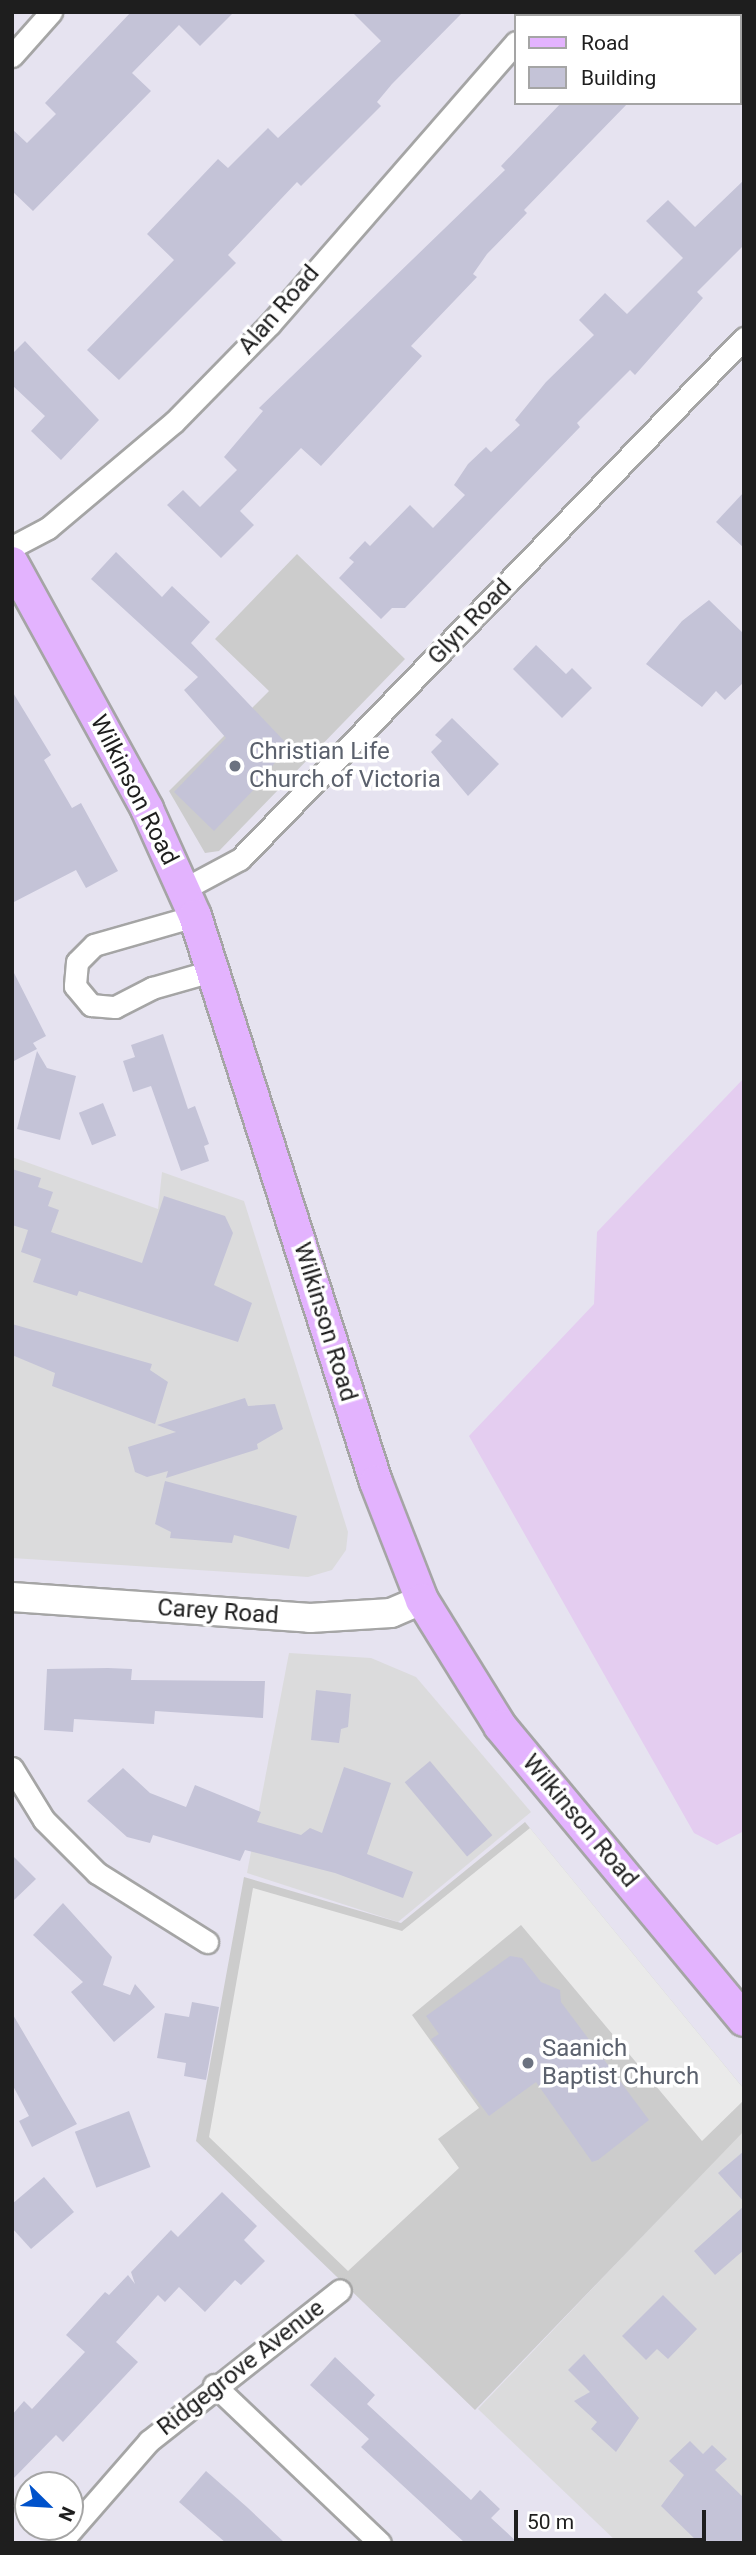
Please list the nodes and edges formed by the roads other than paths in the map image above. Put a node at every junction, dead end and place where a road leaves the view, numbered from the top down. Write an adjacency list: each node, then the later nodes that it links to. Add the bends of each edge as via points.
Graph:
1 (51, 12): 3 (street)
2 (514, 44): 5 (street, Alan Road, via 217,380 48,528)
3 (12, 56)
4 (744, 338): 7 (street, Glyn Road, via 240,859)
5 (12, 547)
6 (12, 563): 7 (main road, Wilkinson Road, via 147,809)
7 (189, 903): 8 (main road, Wilkinson Road); 8 (street, Glyn Road, via 94,945 76,962 75,986 91,1004 115,1007 152,988)
8 (215, 970): 10 (main road, Wilkinson Road, via 356,1424 396,1543)
9 (12, 1597): 10 (street, Carey Road, via 310,1618 391,1613)
10 (422, 1600): 13 (main road, Wilkinson Road, via 500,1726)
11 (12, 1768): 12 (street, via 44,1820 97,1872)
12 (207, 1942)
13 (744, 2020)
14 (340, 2290): 15 (street, Ridgegrove Avenue)
15 (214, 2385): 16 (street, Ridgegrove Avenue, via 149,2441); 17 (street)
16 (60, 2543)
17 (380, 2543)

